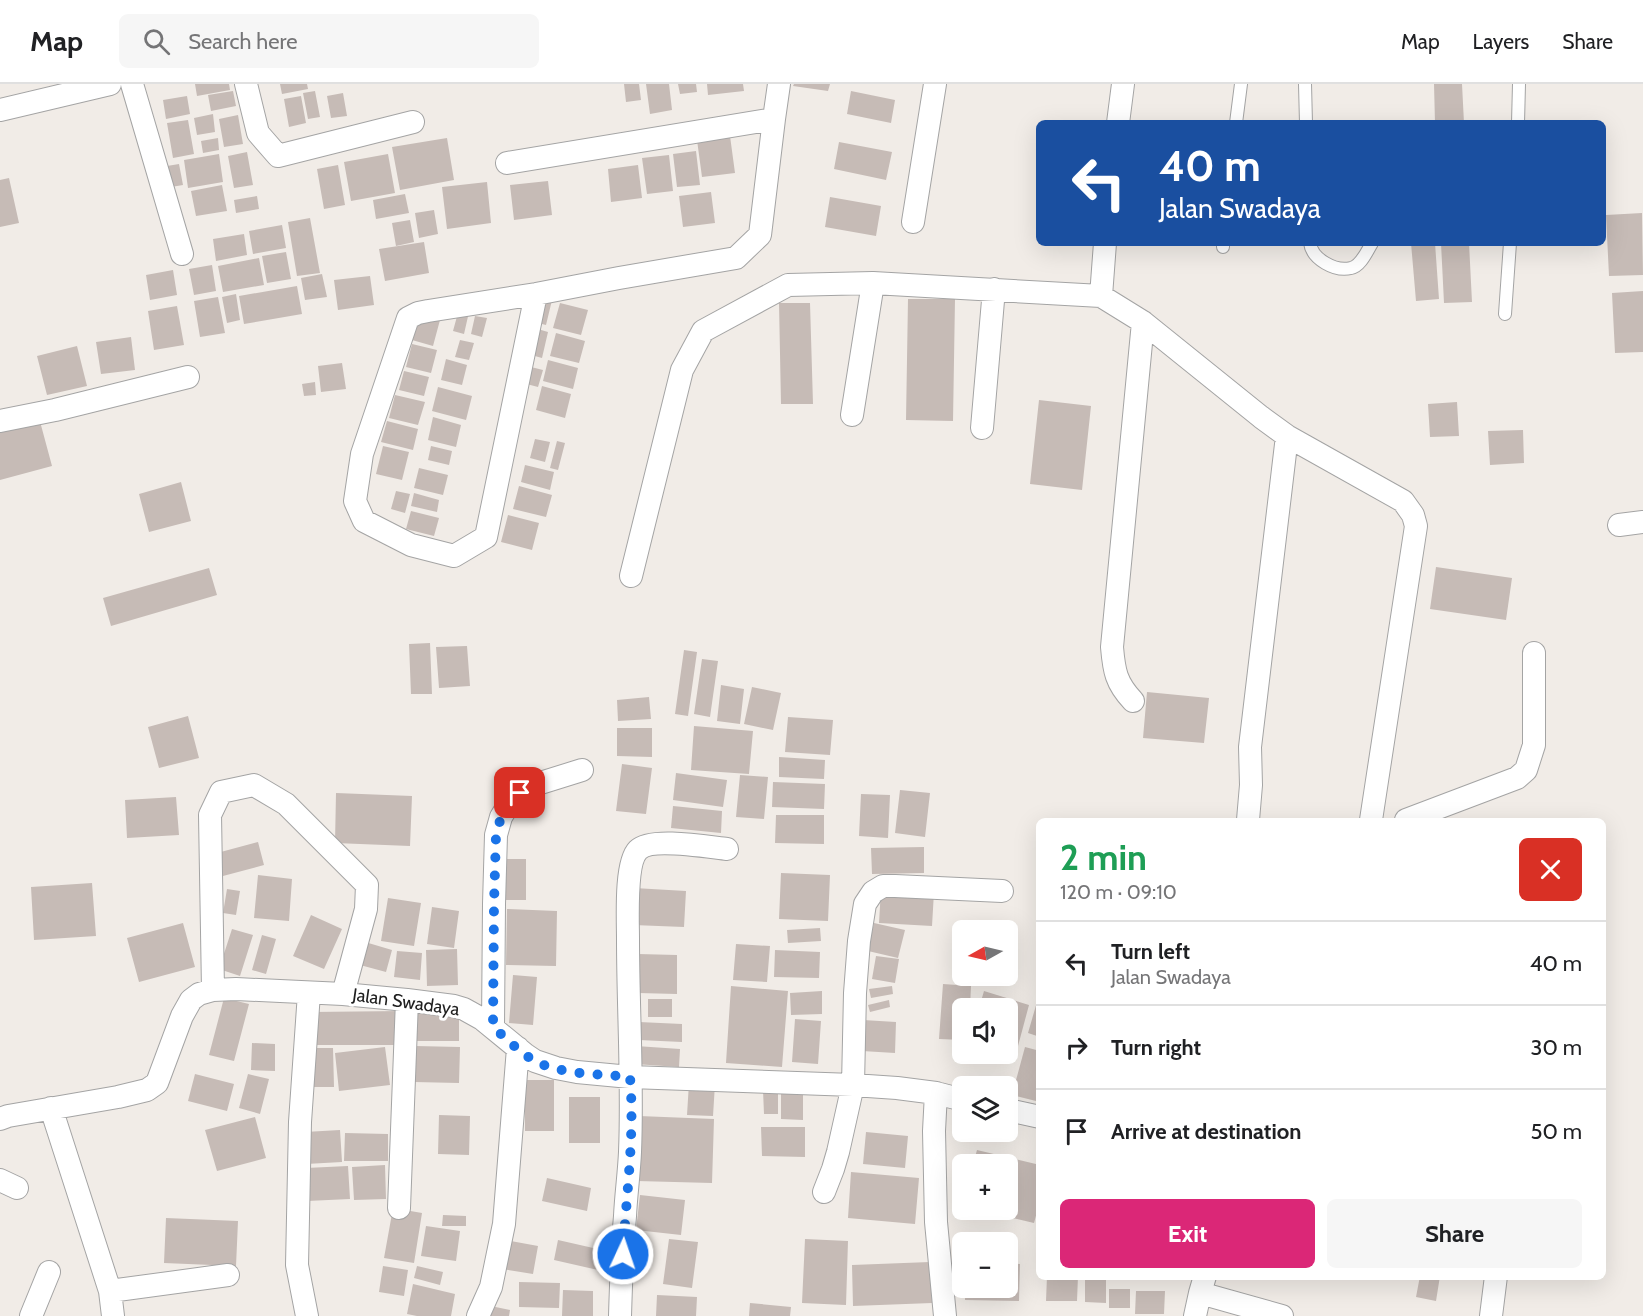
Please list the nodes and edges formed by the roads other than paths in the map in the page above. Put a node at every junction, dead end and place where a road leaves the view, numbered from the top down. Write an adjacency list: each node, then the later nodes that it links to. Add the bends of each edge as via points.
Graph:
1 (110, 84): 10 (street)
2 (132, 84): 23 (street)
3 (246, 84): 16 (street, via 258,133 278,156)
4 (780, 84): 11 (street)
5 (934, 84): 18 (street)
6 (1123, 84): 12 (street)
7 (1241, 84): 13 (lane)
8 (1305, 84): 14 (lane)
9 (1519, 84): 15 (lane)
10 (0, 110)
11 (774, 119): 17 (street); 26 (street, via 759,235 736,258)
12 (1118, 120)
13 (1236, 120)
14 (1306, 120)
15 (1518, 120)
16 (413, 122)
17 (507, 163)
18 (913, 222)
19 (1105, 246): 27 (street)
20 (1310, 246): 21 (lane, via 1320,261 1352,268)
21 (1370, 246)
22 (1510, 246): 28 (lane)
23 (182, 254)
24 (873, 283): 25 (street); 31 (street); 37 (street, via 788,285 703,331 682,370)
25 (994, 289): 27 (street); 33 (street)
26 (536, 294): 26 (street, via 486,537 454,556 411,545 364,521 355,501 362,454 408,318 428,311)
27 (1101, 296): 29 (street)
28 (1505, 314)
29 (1143, 322): 34 (street); 39 (street, via 1112,647 1116,677)
30 (188, 377): 32 (street)
31 (852, 415)
32 (0, 421)
33 (982, 428)
34 (1287, 436): 41 (street, via 1250,747); 42 (street, via 1403,501 1416,526)
35 (1643, 522): 36 (street)
36 (1619, 525)
37 (631, 576)
38 (1534, 653): 43 (street, via 1534,745 1526,770 1517,778)
39 (1133, 701)
40 (582, 770): 50 (street, via 520,793 501,817 496,835)
41 (1248, 818)
42 (1371, 818)
43 (1411, 818)
44 (727, 849): 52 (street, via 644,845 630,862)
45 (1002, 891): 53 (street, via 883,886 873,892 865,904 859,940)
46 (213, 990): 47 (street, Jalan Swadaya); 48 (street, via 210,815 221,792 254,785 286,804 367,885 366,909); 56 (street, Jalan Swadaya, via 190,1000 157,1083 147,1090 118,1097)
47 (309, 993): 48 (street, Jalan Swadaya); 69 (street, via 300,1122 297,1265)
48 (342, 994): 49 (street, Jalan Swadaya)
49 (407, 1000): 50 (street, Jalan Swadaya, via 464,1009); 61 (street)
50 (493, 1027): 51 (street, Jalan Swadaya)
51 (518, 1048): 52 (street, Jalan Swadaya, via 535,1061 556,1068); 70 (street, via 504,1224 491,1287)
52 (630, 1077): 53 (street, Jalan Swadaya); 71 (street, via 630,1155)
53 (853, 1085): 54 (street, Jalan Swadaya); 60 (street, via 838,1152)
54 (936, 1093): 55 (street, Jalan Swadaya); 72 (street, via 936,1222)
55 (952, 1097)
56 (51, 1108): 59 (street, Jalan Swadaya); 66 (street)
57 (1018, 1112): 58 (street)
58 (1036, 1116)
59 (0, 1119)
60 (824, 1192)
61 (399, 1208)
62 (49, 1272): 67 (street)
63 (228, 1275): 66 (street)
64 (1496, 1280): 75 (street)
65 (1203, 1285): 73 (street); 74 (street)
66 (110, 1291): 68 (street)
67 (32, 1316)
68 (113, 1316)
69 (307, 1316)
70 (478, 1316)
71 (620, 1316)
72 (945, 1316)
73 (1195, 1316)
74 (1282, 1316)
75 (1491, 1316)

